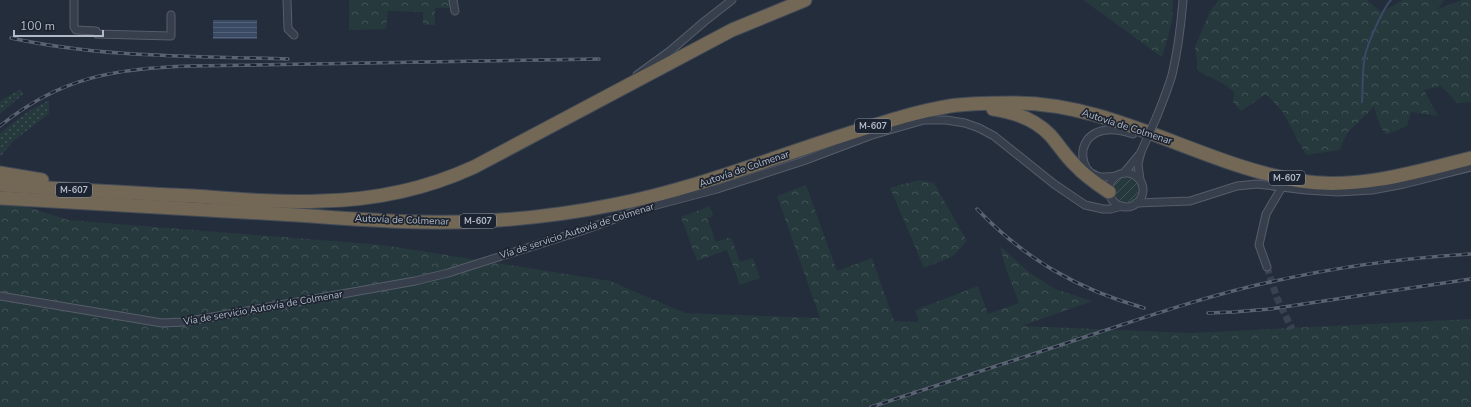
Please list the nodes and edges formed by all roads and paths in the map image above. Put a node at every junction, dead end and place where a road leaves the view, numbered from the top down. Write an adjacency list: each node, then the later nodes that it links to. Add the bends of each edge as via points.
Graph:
1 (74, 0): 8 (street, via 76,30 96,31 97,34 171,36)
2 (287, 0): 9 (street, via 288,29)
3 (453, 0): 7 (street)
4 (732, 0): 10 (street, via 670,51)
5 (805, 0): 10 (highway, Autovía de Colmenar / M-607, via 732,30)
6 (1183, 0): 13 (street, bridge, via 1180,36 1172,76)
7 (454, 10)
8 (171, 15)
9 (294, 35)
10 (618, 89): 23 (highway, Autovía de Colmenar / M-607, via 492,158 460,173 415,188 366,198 321,202)
11 (929, 111): 12 (highway, Autovía de Colmenar / M-607, via 945,107 1009,102 1059,107 1110,119); 22 (highway, via 993,109 1009,111 1030,120 1050,135 1090,180); 27 (highway, Autovía de Colmenar / M-607, via 859,130 693,186 619,204 558,214 444,222)
12 (1174, 142): 14 (highway, Autovía de Colmenar / M-607, via 1254,170 1301,181 1362,181 1400,176); 18 (street, via 1153,141 1125,131 1103,130 1093,134 1082,151 1085,166 1097,176)
13 (1141, 152): 17 (street); 19 (street, via 1138,164)
14 (1471, 158)
15 (1471, 167): 21 (street, via 1372,190 1338,192)
16 (0, 173): 23 (highway, via 119,187)
17 (1124, 173): 18 (street); 19 (street, via 1130,173)
18 (1116, 176): 22 (street, via 1112,180)
19 (1140, 180): 25 (street, via 1143,191)
20 (0, 185): 23 (highway, Autovía de Colmenar / M-607)
21 (1282, 187): 25 (street, via 1257,184 1237,186 1190,201); 29 (street, via 1266,214 1259,245)
22 (1109, 192): 28 (street, via 1114,201)
23 (149, 194)
24 (0, 198): 27 (highway, Autovía de Colmenar / M-607)
25 (1136, 203): 28 (street)
26 (0, 204): 27 (highway, via 82,209)
27 (129, 206)
28 (1122, 206): 30 (street, Vía de servicio Autovía de Colmenar, via 1102,209 1085,206 994,136 965,123 924,120 716,189 645,208 584,230 415,281 184,322 162,323)
29 (1267, 267)
30 (0, 296)

